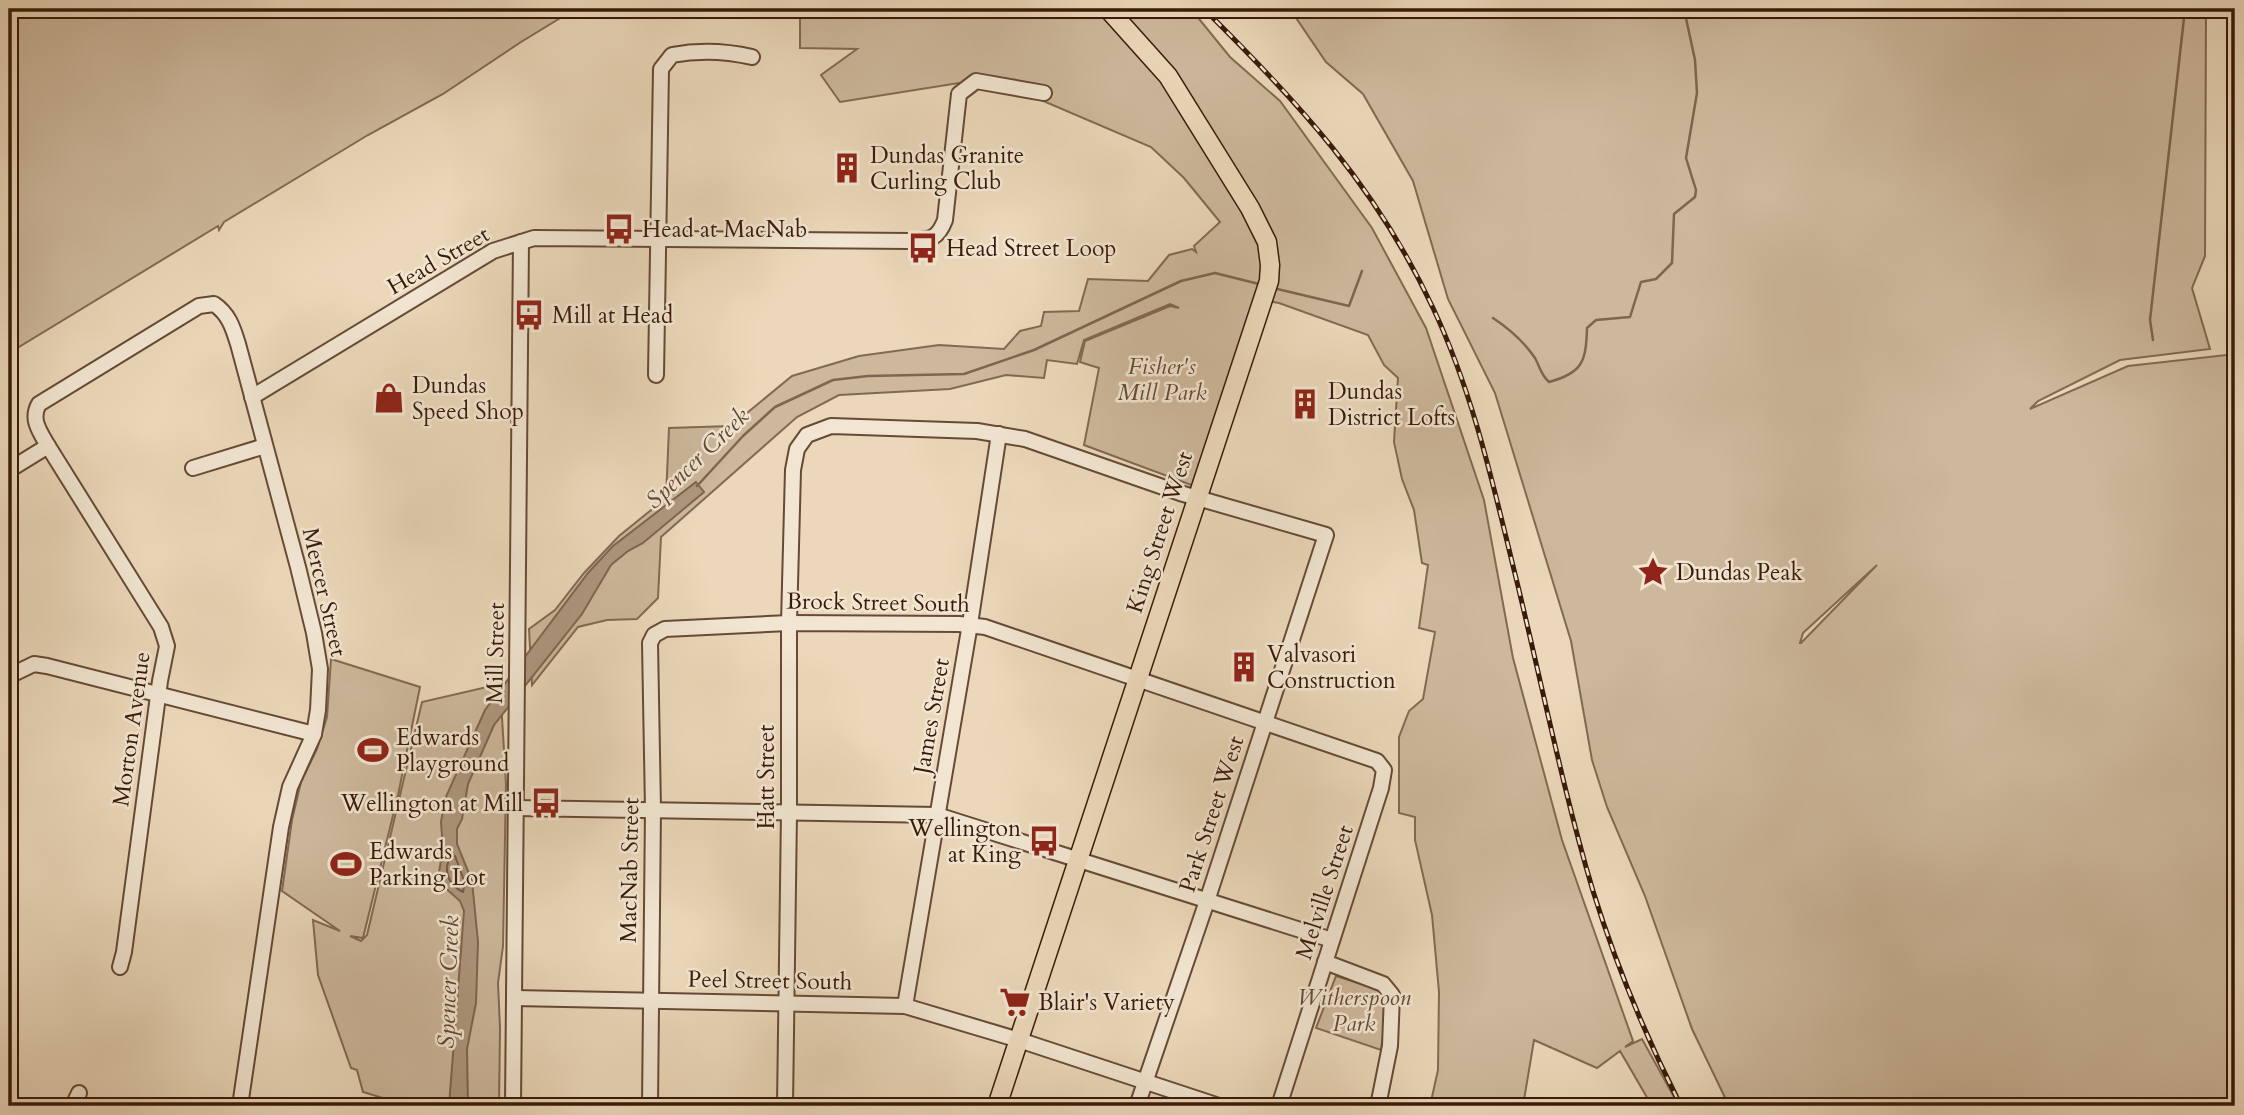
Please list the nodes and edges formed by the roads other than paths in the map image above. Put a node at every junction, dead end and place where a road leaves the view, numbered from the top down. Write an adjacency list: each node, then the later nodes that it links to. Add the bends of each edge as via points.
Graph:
1 (1108, 9): 13 (main road, King Street West, via 1168,76 1267,242 1269,281)
2 (752, 57): 4 (street, via 682,53 665,61 660,81)
3 (1044, 93): 4 (street, Head Street, via 976,81 959,94 945,220 932,239)
4 (658, 238): 5 (street, Head Street, via 550,237); 6 (street)
5 (521, 242): 7 (street, Head Street, via 493,251); 23 (street, Mill Street)
6 (656, 375)
7 (253, 397): 9 (street, Mercer Street, via 231,323 214,304 199,306 39,404 35,421); 10 (street, Mercer Street)
8 (999, 435): 13 (street, via 1063,450); 14 (street, Hatt Street, via 831,426 807,435 797,449 793,470); 15 (street, James Street)
9 (48, 446): 12 (street); 19 (street, Morton Avenue, via 161,626 167,646)
10 (265, 446): 11 (street); 21 (street, Mercer Street, via 320,669)
11 (193, 468)
12 (9, 470)
13 (1196, 498): 18 (main road, King Street West); 20 (street, Park Street West, via 1326,535)
14 (789, 623): 15 (street, Brock Street South); 16 (street, Brock Street South, via 665,629); 25 (street, Hatt Street)
15 (970, 624): 18 (street, Brock Street South); 26 (street, James Street)
16 (654, 635): 24 (street, MacNab Street, via 650,643)
17 (9, 676): 19 (street, via 34,664)
18 (1138, 678): 20 (street, Brock Street South); 27 (main road, King Street West)
19 (158, 693): 21 (street); 31 (street, Morton Avenue)
20 (1264, 721): 22 (street, Brock Street South, via 1377,761); 28 (street, Park Street West)
21 (314, 734): 38 (street, Mercer Street, via 290,788 281,827)
22 (1384, 770): 29 (street, Melville Street)
23 (516, 808): 24 (street); 32 (street, Mill Street)
24 (653, 810): 25 (street); 33 (street, MacNab Street)
25 (789, 812): 26 (street); 34 (street, Hatt Street)
26 (937, 815): 27 (street); 35 (street, James Street)
27 (1079, 859): 28 (street); 36 (main road, King Street West)
28 (1207, 901): 29 (street); 37 (street, Park Street West)
29 (1332, 940): 30 (street, Melville Street)
30 (1325, 962): 45 (street, Melville Street); 46 (street, via 1383,984 1392,995 1390,1046)
31 (120, 967)
32 (514, 998): 33 (street, Peel Street South); 39 (street, Mill Street)
33 (651, 1001): 34 (street, Peel Street South); 40 (street, MacNab Street)
34 (786, 1003): 35 (street, Peel Street South); 41 (street, Hatt Street)
35 (905, 1006): 36 (street, Peel Street South)
36 (1019, 1040): 37 (street, Peel Street South); 42 (main road, King Street West)
37 (1145, 1082): 43 (street, Park Street West); 44 (street, Peel Street South)
38 (240, 1106)
39 (513, 1106)
40 (650, 1106)
41 (785, 1106)
42 (997, 1106)
43 (1137, 1106)
44 (1219, 1106)
45 (1279, 1106)
46 (1378, 1106)

